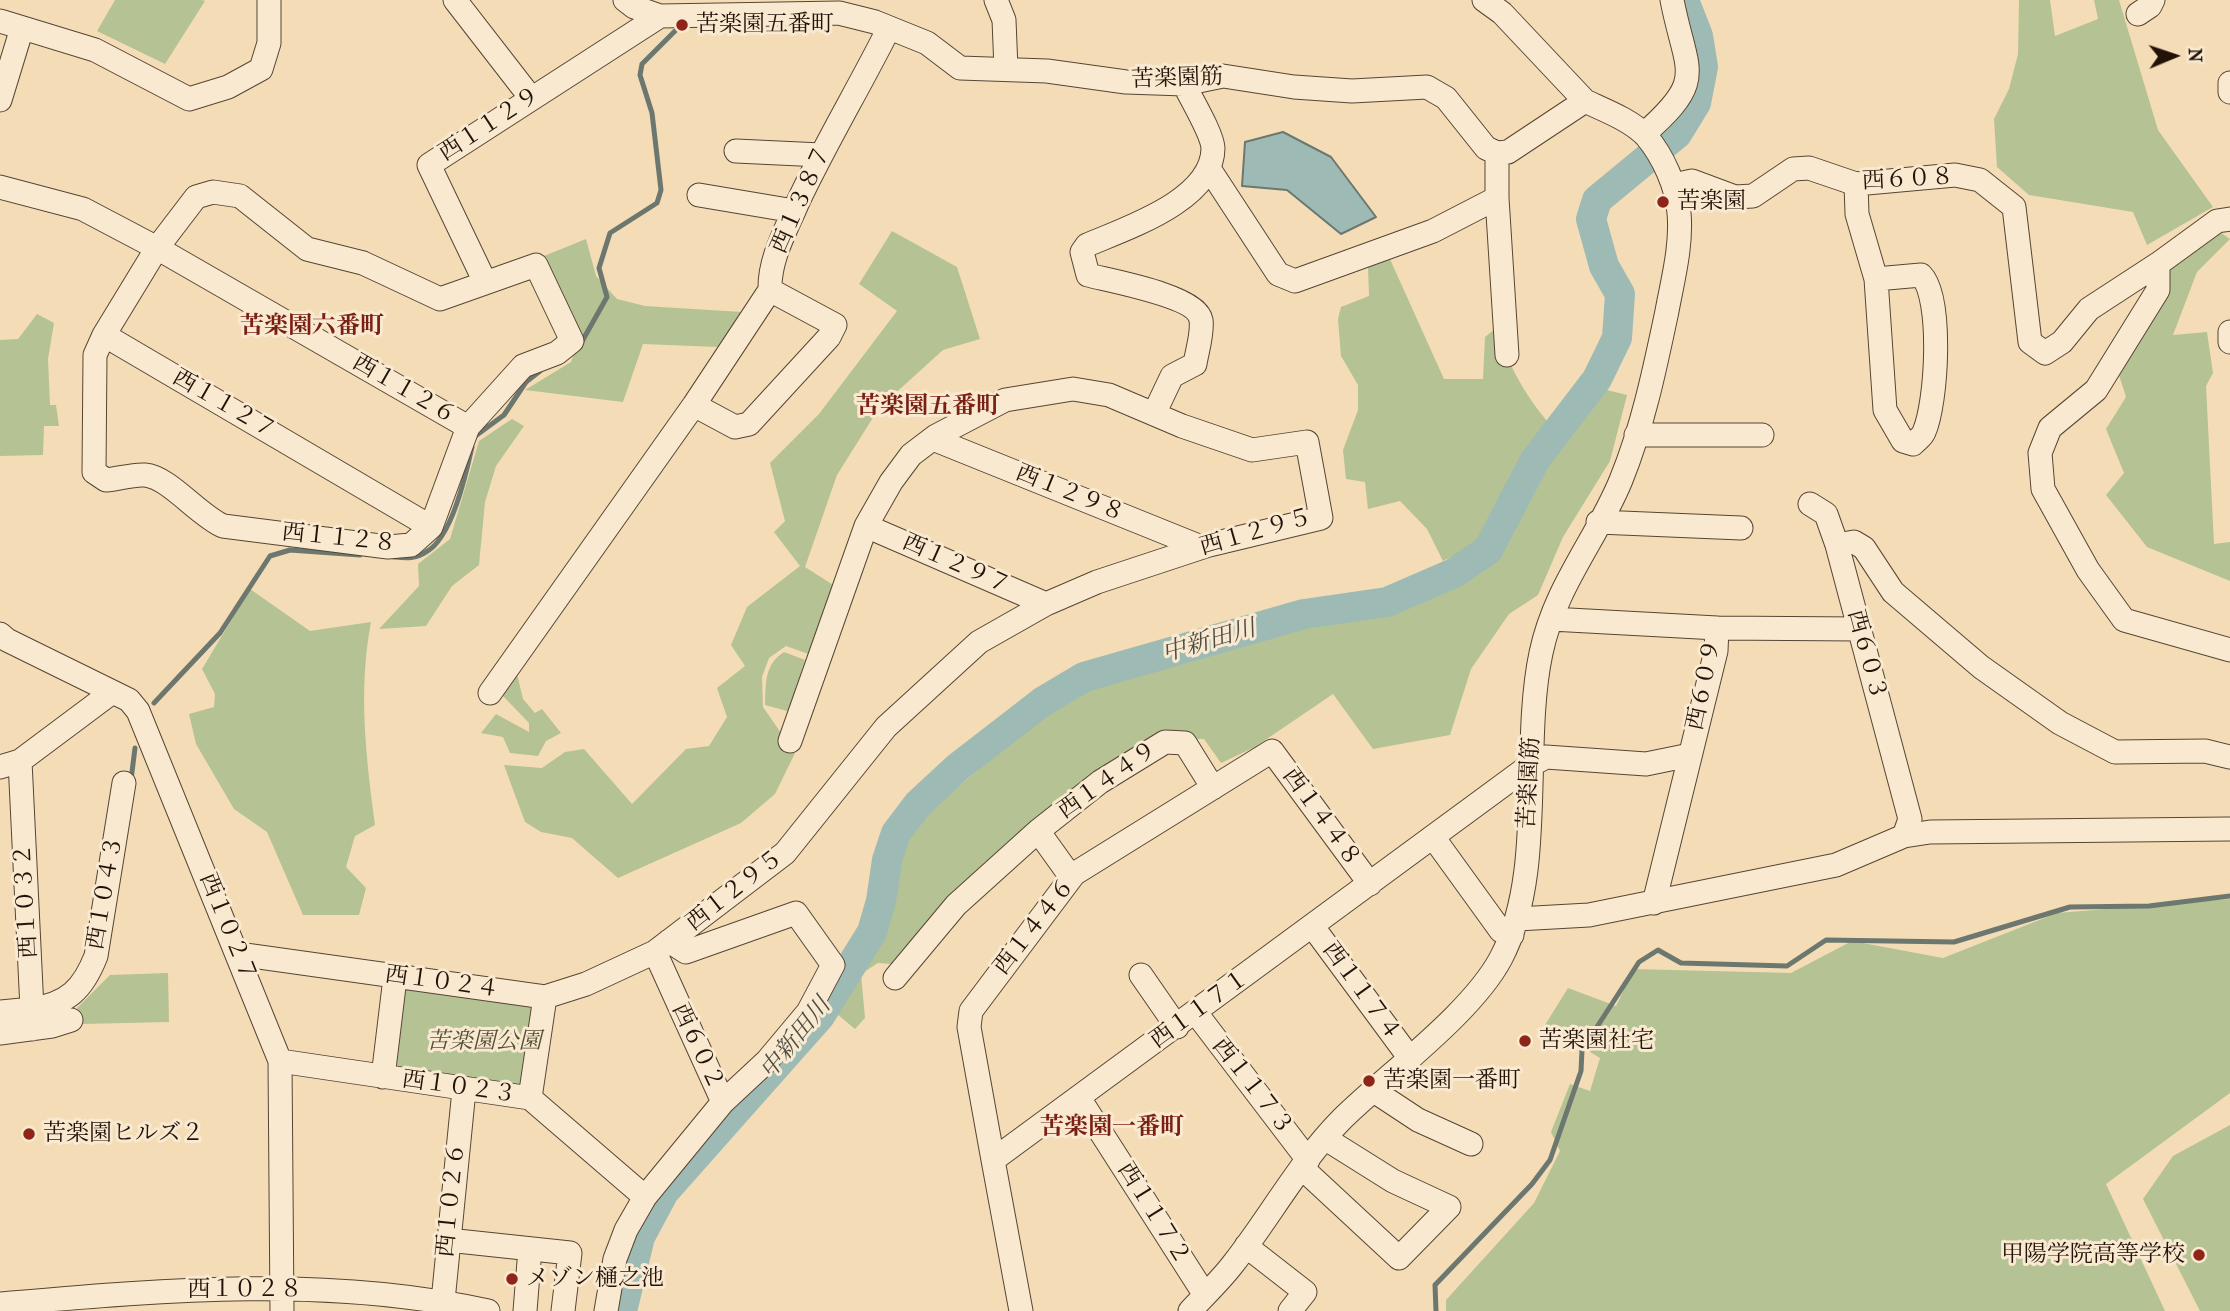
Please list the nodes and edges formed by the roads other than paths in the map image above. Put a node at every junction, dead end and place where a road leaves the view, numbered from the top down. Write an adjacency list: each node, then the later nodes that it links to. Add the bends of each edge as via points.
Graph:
1 (268, 0): 10 (street, via 269,43 261,69 228,87 189,99 95,50)
2 (455, 0): 15 (street)
3 (625, 0): 8 (street)
4 (1484, 0): 17 (street, via 1502,13)
5 (1672, 0): 18 (street, via 1688,57 1688,78)
6 (696, 7): 8 (street, 苦楽園筋); 9 (street, 苦楽園筋)
7 (1004, 7): 11 (street)
8 (660, 16): 15 (street, 西１１２９)
9 (879, 17): 11 (street, 苦楽園筋, via 927,43 960,68); 21 (street, 西１３８７)
10 (11, 24): 16 (street)
11 (1006, 69): 13 (street, 苦楽園筋)
12 (2230, 83): 14 (street)
13 (1184, 84): 20 (street, 苦楽園筋, via 1223,76 1352,91 1427,87 1446,98 1486,148); 22 (street, via 1213,145)
14 (2230, 92)
15 (531, 98): 33 (street, 西１１２９, via 429,165)
16 (0, 100)
17 (1585, 101): 18 (street); 20 (street, via 1508,152)
18 (1652, 146): 24 (street, 苦楽園筋)
19 (736, 151): 21 (street)
20 (1497, 153): 27 (street)
21 (821, 155): 28 (street, 西１３８７)
22 (1210, 170): 27 (street, via 1278,274 1295,281 1433,231); 40 (street, via 1190,192 1152,218 1082,251 1088,275 1181,300 1195,308 1201,320 1195,364 1172,376)
23 (1856, 184): 24 (street, 西６０８, via 1809,168 1793,169 1753,196 1735,197 1692,181); 31 (street, 西６０８, via 1955,175 1980,180 2014,207 2031,342 2045,353 2062,342 2089,309); 32 (street, via 1857,214)
24 (1674, 185): 42 (street, 苦楽園筋, via 1679,212 1673,281)
25 (0, 187): 30 (street, 西１１２６, via 83,209)
26 (699, 195): 28 (street)
27 (1496, 198): 38 (street)
28 (794, 211): 34 (street, 西１３８７, via 769,273)
29 (2230, 219): 31 (street, via 2217,221)
30 (157, 247): 33 (street, 西１１２８, via 196,197 213,192 240,196 307,249 363,263 440,299); 36 (street); 41 (street, 西１１２６)
31 (2158, 264): 57 (street, via 2158,290 2096,390 2050,428 2040,453 2043,489 2088,570 2124,620)
32 (1876, 279): 32 (street, via 1885,410 1903,441 1913,444 1924,433 1937,360 1930,284 1921,275)
33 (485, 282): 41 (street, 西１１２８, via 536,265 572,341 557,353 523,366)
34 (770, 290): 39 (street, 西１３８７); 39 (street, via 835,325 829,337 749,425 735,427)
35 (2230, 332): 37 (street)
36 (104, 335): 48 (street, 西１１２７); 48 (street, 西１１２８, via 95,355 94,472 106,480 146,475 162,481 208,520 223,526 388,547 411,545)
37 (2230, 342)
38 (1507, 355)
39 (694, 405): 59 (street, 西１３８７)
40 (1154, 414): 44 (street, 西１２９５, via 1109,395 1073,389 1005,400); 50 (street, 西１２９５, via 1252,450 1307,442 1321,518)
41 (468, 427): 48 (street, 西１１２８)
42 (1636, 435): 43 (street); 46 (street, 苦楽園筋, via 1620,483)
43 (1762, 435)
44 (933, 439): 47 (street, 西１２９５, via 911,455); 50 (street, 西１２９８, via 1200,547)
45 (1810, 504): 51 (street, via 1826,514)
46 (1598, 523): 49 (street); 53 (street, 苦楽園筋)
47 (866, 526): 52 (street, 西１２９７); 60 (street, 西１２９５)
48 (431, 527)
49 (1741, 528)
50 (1209, 545): 52 (street, 西１２９５)
51 (1837, 545): 55 (street, 西６０３); 63 (street, 西６０３, via 1854,541 1864,548 1893,592 1981,667 2060,723 2115,752 2205,751)
52 (1046, 604): 77 (street, 西１２９５, via 979,642 930,685 886,727 785,853)
53 (1551, 619): 54 (street, 西６０９); 65 (street, 苦楽園筋, via 1541,654)
54 (1717, 628): 55 (street); 62 (street, 西６０９, via 1716,652)
55 (1860, 629): 70 (street, 西６０３, via 1910,819)
56 (0, 634): 58 (street, 西１０２７)
57 (2230, 650)
58 (111, 693): 64 (street); 78 (street, 西１０２７, via 128,700 138,711)
59 (490, 693)
60 (790, 741)
61 (1272, 751): 67 (street, 西１４４６); 73 (street, 西１４４８)
62 (1690, 755): 65 (street, via 1646,764 1546,757); 74 (street, 西６０９)
63 (2230, 757)
64 (10, 764): 84 (street, 西１０３２)
65 (1529, 766): 71 (street, 西１１７１); 76 (street, 苦楽園筋, via 1528,832)
66 (124, 783): 84 (street, 西１０４３, via 96,956 87,978 71,996)
67 (1213, 788): 69 (street, 西１４４９, via 1185,743 1165,742 1100,782); 72 (street, 西１４４６)
68 (2229, 829): 70 (street)
69 (1038, 831): 72 (street, 西１４４９); 81 (street, via 956,905)
70 (1904, 836): 74 (street, via 1836,865)
71 (1433, 837): 73 (street, 西１１７１); 76 (street, via 1501,931)
72 (1071, 877): 98 (street, 西１４４６, via 971,1010 969,1027)
73 (1370, 884): 75 (street, 西１１７１)
74 (1654, 903): 76 (street)
75 (1312, 927): 86 (street, 西１１７１); 88 (street, 西１１７４)
76 (1514, 927): 88 (street, 苦楽園筋, via 1500,961 1475,995)
77 (662, 947): 82 (street, via 586,984); 95 (street, 西６０２); 95 (street, via 686,952 796,913 833,965 808,1012 767,1062)
78 (238, 954): 80 (street, 西１０２４); 89 (street, 西１０２７)
79 (1141, 975): 86 (street, 西１１７３)
80 (395, 978): 82 (street, 西１０２４); 90 (street)
81 (895, 978)
82 (545, 997): 93 (street)
83 (0, 1012): 84 (street)
84 (32, 1019): 85 (street); 87 (street)
85 (71, 1020)
86 (1186, 1020): 94 (street, 西１１７１); 99 (street, 西１１７３)
87 (0, 1033)
88 (1409, 1057): 92 (street, 苦楽園筋)
89 (280, 1061): 90 (street, 西１０２３); 104 (street, 西１０２７)
90 (383, 1077): 91 (street, 西１０２３)
91 (464, 1090): 93 (street, 西１０２３); 101 (street, 西１０２６)
92 (1374, 1091): 96 (street, 苦楽園筋); 97 (street, via 1418,1120)
93 (530, 1098): 100 (street, 西１０２３)
94 (1079, 1098): 98 (street, 西１１７１); 106 (street, 西１１７２)
95 (723, 1102): 100 (street, 西６０２)
96 (1325, 1139): 99 (street, 苦楽園筋); 99 (street, 西１１７３, via 1393,1181 1449,1207 1399,1258)
97 (1471, 1144)
98 (993, 1160): 114 (street)
99 (1305, 1164): 102 (street, 苦楽園筋)
100 (645, 1197): 113 (street, 西６０２, via 615,1259)
101 (448, 1240): 103 (street); 108 (street, 西１０２６)
102 (1246, 1246): 106 (street, 苦楽園筋); 115 (street, via 1305,1292)
103 (530, 1249): 111 (street); 112 (street, via 570,1253)
104 (281, 1286): 105 (street, 西１０２８); 108 (street, 西１０２８); 109 (street, 西１０２７)
105 (154, 1301): 107 (street, 西１０２８)
106 (1197, 1303)
107 (0, 1304)
108 (442, 1306): 110 (street, 西１０２８)
109 (282, 1311)
110 (488, 1311)
111 (525, 1311)
112 (563, 1311)
113 (606, 1311)
114 (1021, 1311)
115 (1290, 1311)

